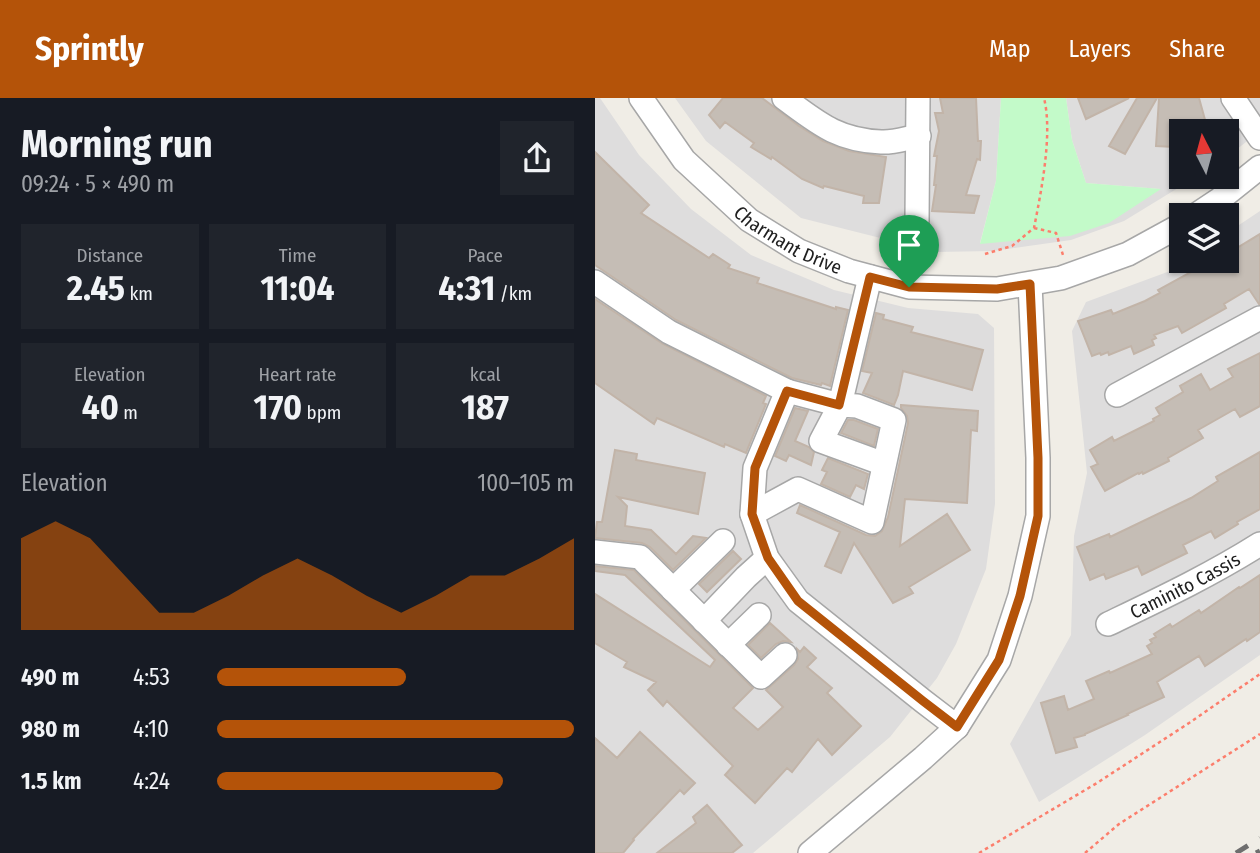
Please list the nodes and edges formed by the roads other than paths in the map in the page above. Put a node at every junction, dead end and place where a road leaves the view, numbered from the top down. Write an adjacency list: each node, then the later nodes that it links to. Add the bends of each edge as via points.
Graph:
1 (642, 98): 11 (street, Charmant Drive, via 684,160 748,220 799,251)
2 (784, 98): 5 (street, via 843,136 883,142)
3 (918, 98): 5 (street)
4 (1233, 98): 6 (street)
5 (919, 136): 9 (street)
6 (1260, 138)
7 (1260, 167): 8 (street)
8 (1214, 203)
9 (917, 222)
10 (1169, 232): 13 (street, Charmant Drive, via 1128,254)
11 (870, 277): 13 (street, Charmant Drive, via 909,287 997,289); 17 (street)
12 (595, 282): 15 (street, via 669,332)
13 (1030, 284): 30 (street, via 1038,516 1020,596 999,660)
14 (1260, 318): 16 (street)
15 (787, 391): 17 (street); 19 (street, via 755,468)
16 (1117, 395)
17 (839, 405): 18 (street, via 857,406 894,420); 18 (street, via 821,441)
18 (884, 464): 19 (street, via 872,522 798,489)
19 (752, 514): 23 (street)
20 (723, 541): 24 (street)
21 (1260, 544): 27 (street, Caminito Cassis)
22 (595, 552): 24 (street, via 640,557)
23 (768, 558): 26 (street); 30 (street, via 798,601)
24 (673, 590): 26 (street)
25 (759, 615): 28 (street)
26 (704, 621): 28 (street)
27 (1108, 624)
28 (728, 645): 29 (street, via 761,677)
29 (785, 655)
30 (957, 727): 31 (street)
31 (810, 853)

